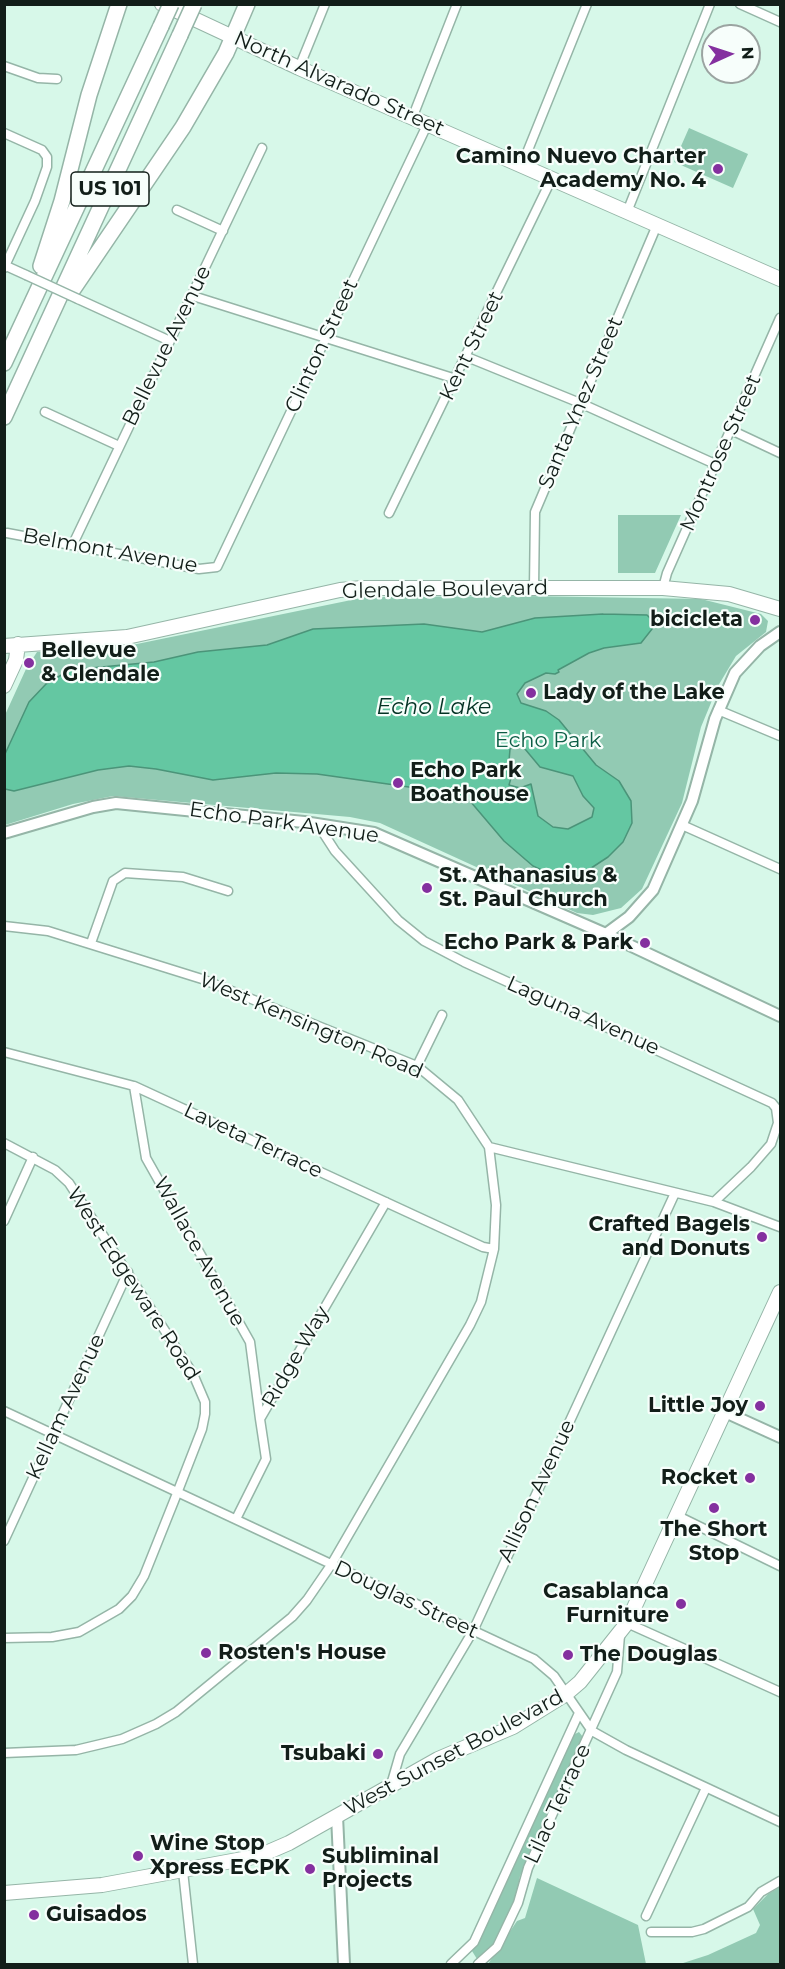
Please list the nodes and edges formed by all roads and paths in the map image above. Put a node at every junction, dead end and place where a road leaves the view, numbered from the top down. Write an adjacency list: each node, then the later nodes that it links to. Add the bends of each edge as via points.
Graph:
1 (119, 4): 31 (highway, via 89,95 52,233)
2 (162, 4): 12 (main road, North Alvarado Street)
3 (171, 4): 31 (highway, US 101, bridge)
4 (194, 4): 33 (highway, US 101, bridge)
5 (247, 4): 12 (highway)
6 (325, 4): 14 (street)
7 (458, 4): 16 (street)
8 (586, 4): 20 (street)
9 (710, 4): 23 (street)
10 (740, 4): 11 (street)
11 (780, 22)
12 (233, 39): 14 (main road, North Alvarado Street); 33 (highway, via 172,145)
13 (4, 66): 15 (street, via 38,78)
14 (299, 68): 16 (main road, North Alvarado Street)
15 (57, 79)
16 (413, 116): 17 (main road, North Alvarado Street)
17 (428, 123): 20 (main road, North Alvarado Street); 30 (street, Clinton Street)
18 (4, 133): 26 (street, via 42,150 47,157 35,201)
19 (262, 148): 25 (street, Bellevue Avenue)
20 (522, 165): 21 (main road, North Alvarado Street)
21 (552, 178): 23 (main road, North Alvarado Street); 34 (street, Kent Street)
22 (177, 210): 25 (street)
23 (627, 212): 24 (main road, North Alvarado Street)
24 (657, 225): 27 (main road, North Alvarado Street); 37 (street, Santa Ynez Street)
25 (223, 231): 28 (street, Bellevue Avenue)
26 (5, 266): 32 (street, bridge)
27 (780, 279)
28 (193, 296): 30 (street); 32 (street, Bellevue Avenue)
29 (780, 318): 40 (street, Montrose Street)
30 (326, 338): 36 (street); 47 (street, Clinton Street, via 223,557)
31 (16, 339): 35 (highway, US 101)
32 (170, 341): 41 (street, Bellevue Avenue)
33 (38, 342): 39 (highway, US 101)
34 (467, 357): 36 (street, Kent Street); 37 (street)
35 (4, 363)
36 (456, 379): 44 (street, Kent Street)
37 (580, 403): 43 (street); 48 (street, Santa Ynez Street, via 535,512)
38 (45, 412): 41 (street)
39 (4, 417)
40 (731, 430): 42 (street); 43 (street, Montrose Street)
41 (119, 446): 46 (street, Bellevue Avenue)
42 (780, 453)
43 (715, 464): 49 (street, Montrose Street)
44 (390, 513)
45 (7, 533): 46 (street, Belmont Avenue)
46 (73, 544): 47 (street, Belmont Avenue, via 199,569)
47 (214, 568)
48 (534, 588): 49 (main road, Glendale Boulevard); 54 (main road, Glendale Boulevard, via 340,590 165,631)
49 (663, 588): 51 (main road, Glendale Boulevard, via 729,594)
50 (780, 596): 51 (main road)
51 (762, 604): 52 (main road, Glendale Boulevard)
52 (780, 609)
53 (780, 632): 56 (street, via 735,673)
54 (11, 645): 55 (main road, via 16,660)
55 (4, 686)
56 (718, 710): 57 (street); 59 (street)
57 (780, 736)
58 (321, 824): 60 (street, Echo Park Avenue, via 116,803); 64 (street, Echo Park Avenue, via 388,837); 76 (street, Laguna Avenue, via 335,851 398,920 424,941 772,1103 778,1123 771,1144)
59 (682, 825): 61 (street); 64 (street, via 653,890 629,917)
60 (4, 833)
61 (780, 869)
62 (228, 891): 65 (street, via 183,877 125,873 113,881)
63 (4, 926): 65 (street, West Kensington Road, via 48,931)
64 (606, 934): 67 (street, Echo Park Avenue)
65 (91, 943): 69 (street, West Kensington Road, via 202,980)
66 (442, 1015): 69 (street)
67 (780, 1016)
68 (4, 1052): 70 (street, Laveta Terrace)
69 (417, 1066): 72 (street, West Kensington Road, via 458,1100)
70 (134, 1086): 75 (street, Laveta Terrace); 85 (street, Wallace Avenue, via 147,1158 250,1342)
71 (4, 1143): 73 (street, West Edgeware Road)
72 (489, 1147): 74 (street); 79 (street, West Kensington Road, via 495,1182)
73 (33, 1157): 77 (street); 80 (street, West Edgeware Road, via 69,1184)
74 (675, 1193): 76 (street); 95 (street, Allison Avenue)
75 (386, 1202): 79 (street, Laveta Terrace); 85 (street, Ridge Way)
76 (714, 1202): 78 (street)
77 (4, 1221)
78 (780, 1227)
79 (494, 1249): 92 (street, West Kensington Road, via 481,1302 470,1325)
80 (128, 1272): 86 (street, Kellam Avenue); 88 (street, West Edgeware Road, via 193,1374 205,1402 202,1429)
81 (780, 1292): 82 (main road, West Sunset Boulevard)
82 (776, 1312): 84 (main road, West Sunset Boulevard)
83 (4, 1411): 86 (street, Douglas Street)
84 (725, 1412): 87 (street); 89 (main road, West Sunset Boulevard)
85 (260, 1419): 90 (street, Ridge Way, via 266,1460)
86 (54, 1435): 88 (street, Douglas Street); 91 (street, Kellam Avenue)
87 (780, 1437)
88 (178, 1491): 90 (street, Douglas Street); 96 (street, West Edgeware Road, via 144,1576 119,1609 79,1632)
89 (678, 1516): 93 (street); 94 (main road, West Sunset Boulevard)
90 (236, 1519): 92 (street, Douglas Street)
91 (4, 1541)
92 (331, 1565): 95 (street, Douglas Street); 101 (street, West Kensington Road, via 292,1617 156,1724 122,1739 76,1750)
93 (780, 1566)
94 (623, 1629): 97 (street); 98 (main road, West Sunset Boulevard); 100 (street, Lilac Terrace, via 617,1672)
95 (473, 1631): 98 (street, Douglas Street, via 534,1659 554,1676); 102 (street, Allison Avenue, via 400,1754)
96 (4, 1638)
97 (780, 1692)
98 (566, 1694): 99 (street, Douglas Street); 102 (main road, West Sunset Boulevard, via 513,1726)
99 (579, 1713): 100 (street, Douglas Street); 113 (street, via 474,1942)
100 (592, 1731): 103 (street, Douglas Street); 114 (street, Lilac Terrace, via 528,1868 518,1903 501,1938)
101 (4, 1753)
102 (391, 1785): 104 (main road, West Sunset Boulevard)
103 (706, 1788): 105 (street, Douglas Street); 109 (street)
104 (337, 1816): 106 (main road, West Sunset Boulevard, via 260,1856); 112 (street)
105 (780, 1822)
106 (183, 1871): 108 (main road, West Sunset Boulevard, via 85,1887); 111 (street)
107 (780, 1881): 110 (street, via 761,1892 748,1907 704,1929)
108 (4, 1893)
109 (646, 1916)
110 (651, 1932)
111 (193, 1965)
112 (344, 1965)
113 (451, 1965)
114 (478, 1965)

